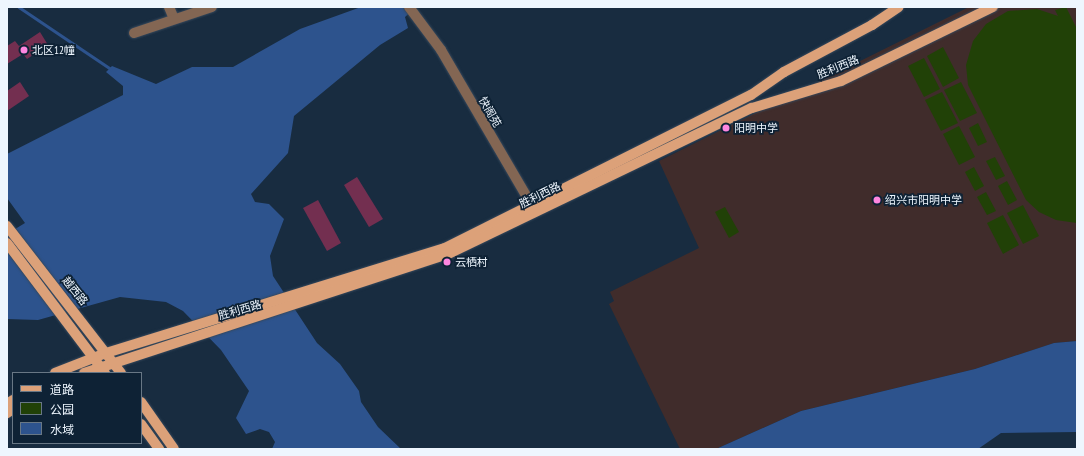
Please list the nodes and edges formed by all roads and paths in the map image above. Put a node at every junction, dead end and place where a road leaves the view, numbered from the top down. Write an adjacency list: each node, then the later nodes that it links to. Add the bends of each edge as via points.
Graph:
1 (168, 7): 6 (street)
2 (212, 7): 6 (street)
3 (409, 7): 8 (street, 快阁苑)
4 (899, 7): 8 (main road, 胜利西路, via 872,25 784,72 751,95)
5 (993, 7): 8 (main road, 胜利西路, via 841,81 752,108)
6 (174, 19): 7 (street)
7 (134, 33)
8 (533, 208): 11 (main road, 胜利西路, via 443,248 295,294); 11 (main road, 胜利西路, via 446,255 300,305)
9 (7, 226): 12 (main road, 越西路, via 77,312)
10 (7, 243): 13 (main road)
11 (192, 331): 12 (main road, 胜利西路); 14 (main road, 胜利西路)
12 (106, 353): 13 (main road, 胜利西路); 14 (main road, 越西路)
13 (94, 357): 15 (main road); 16 (main road, 胜利西路)
14 (114, 362): 15 (main road, 胜利西路); 18 (main road, 越西路)
15 (103, 370): 17 (main road, 胜利西路)
16 (57, 372)
17 (90, 372)
18 (120, 372)
19 (142, 403): 22 (main road)
20 (142, 425): 21 (main road)
21 (159, 449)
22 (174, 449)

